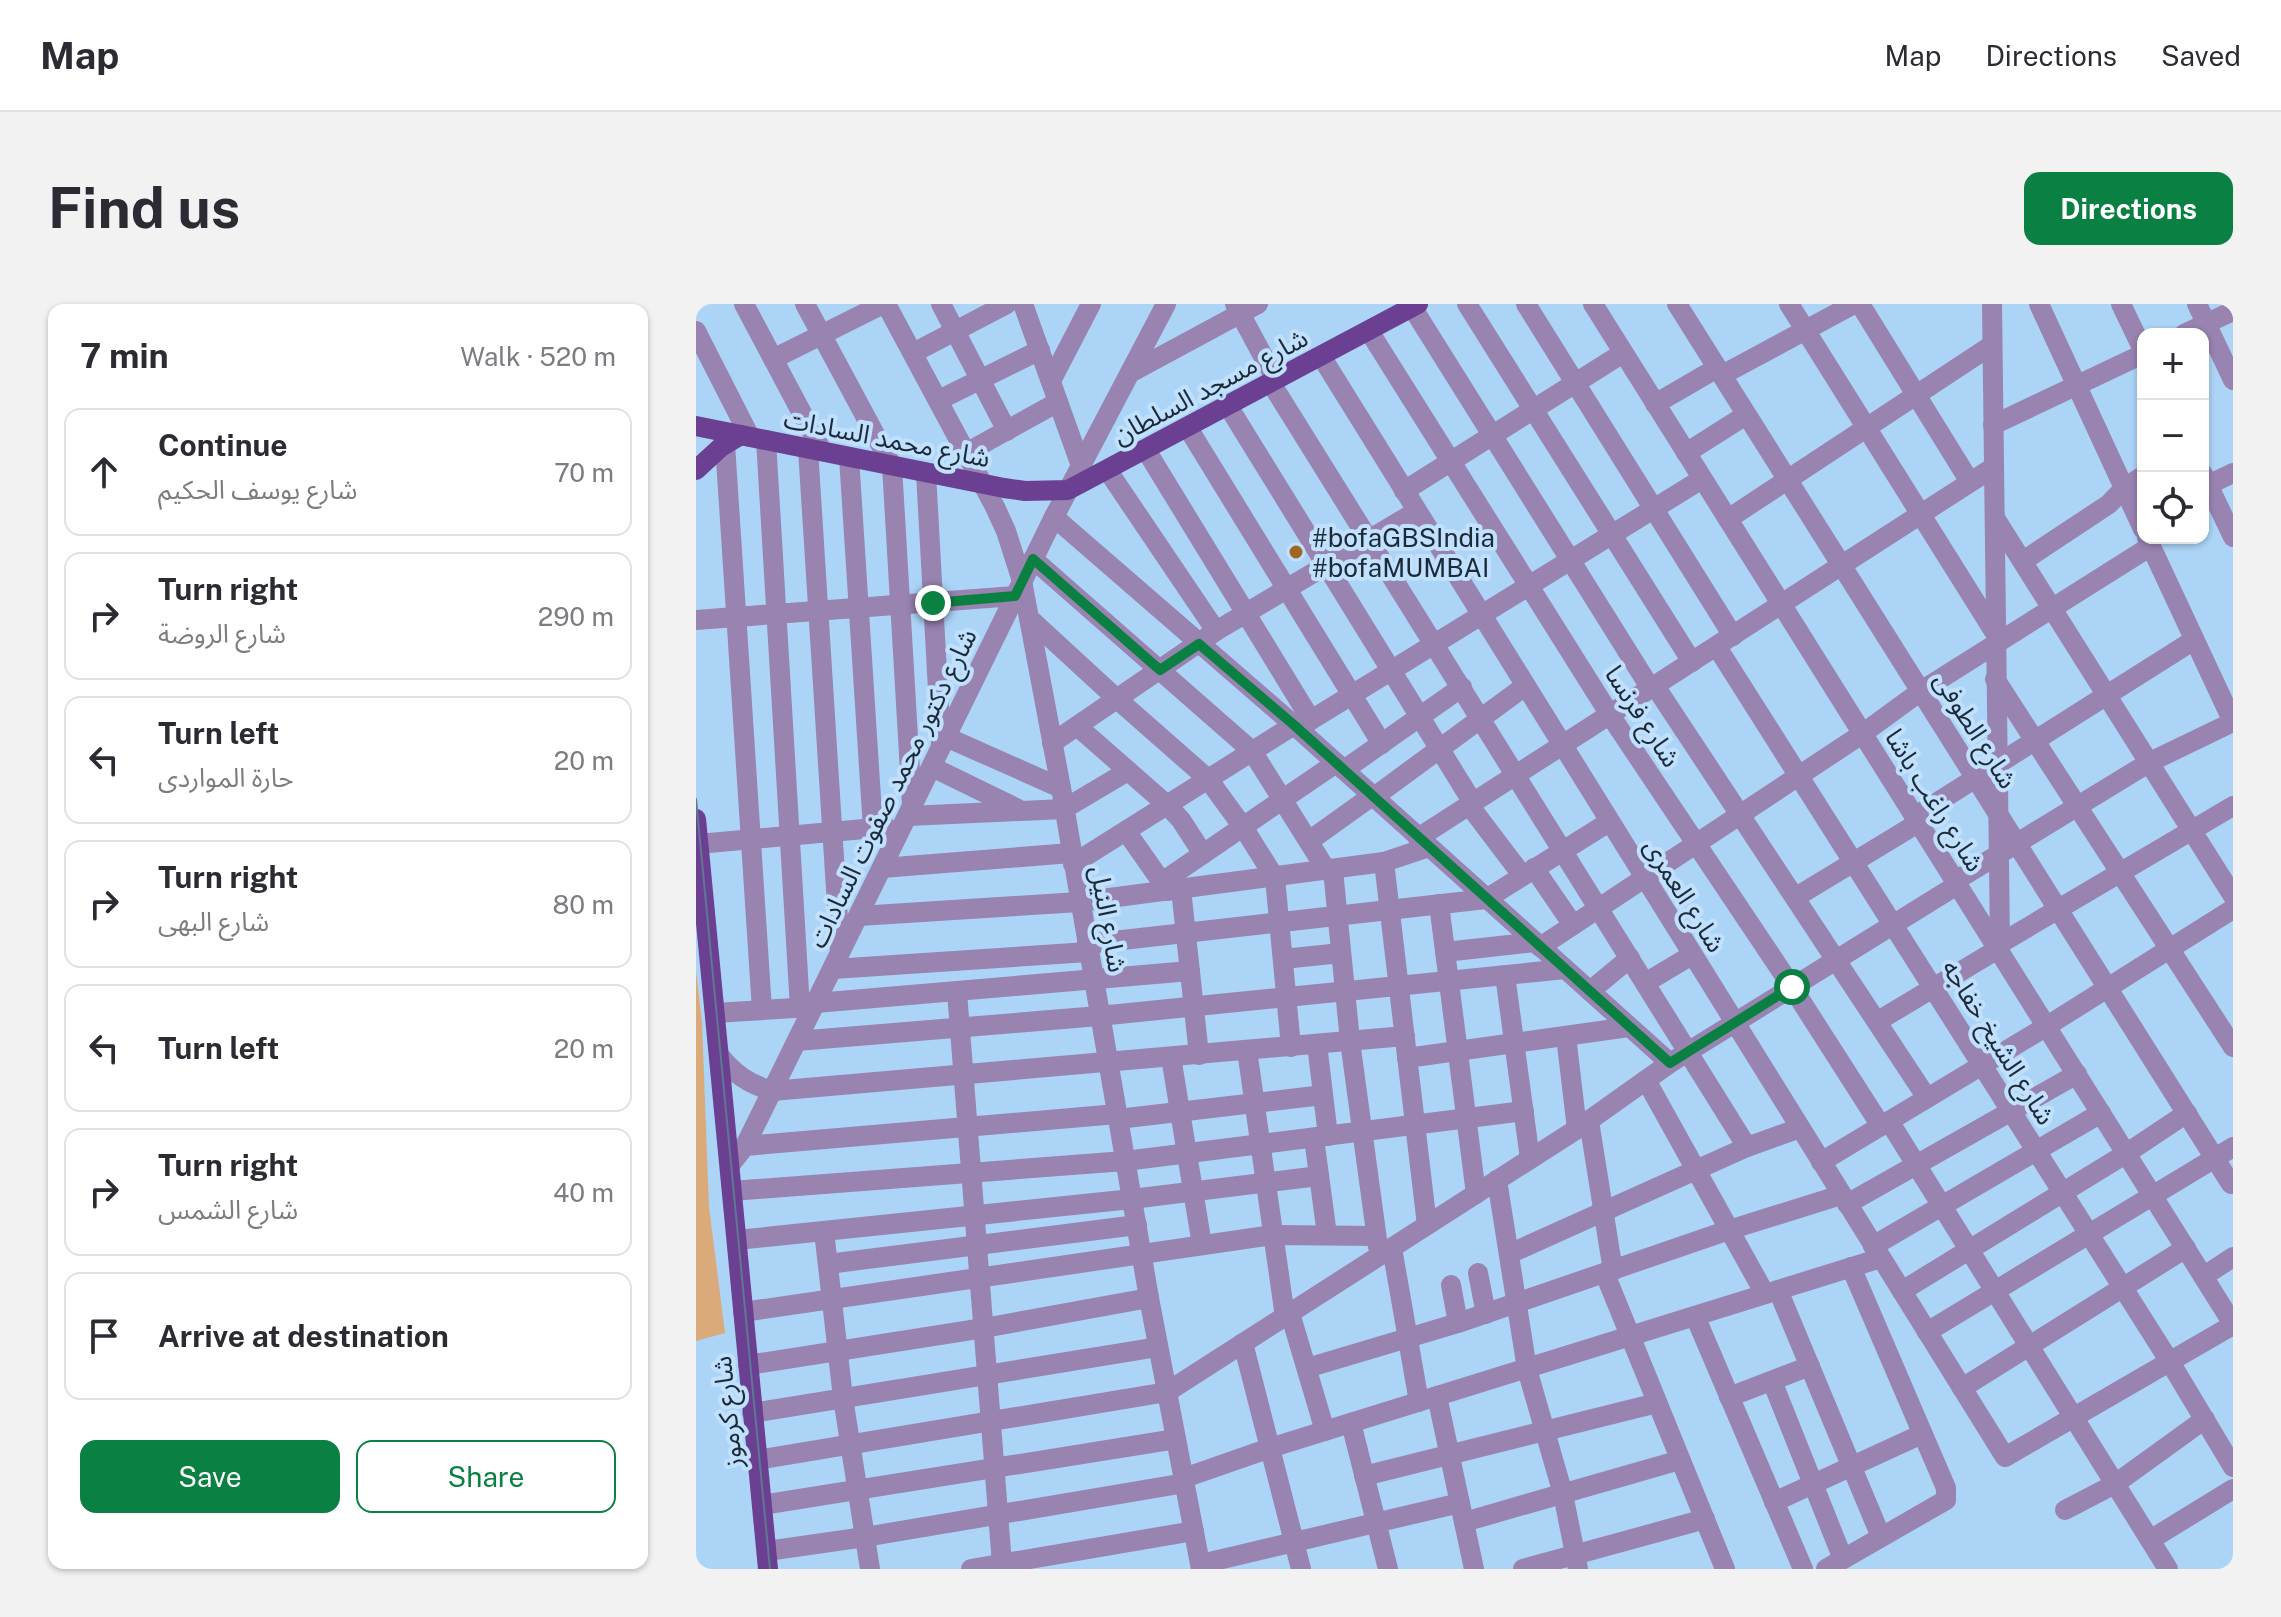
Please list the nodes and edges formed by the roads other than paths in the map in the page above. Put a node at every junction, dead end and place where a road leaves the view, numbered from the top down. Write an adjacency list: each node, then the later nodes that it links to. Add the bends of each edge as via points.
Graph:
1 (744, 304): 36 (street)
2 (805, 304): 28 (street)
3 (885, 304): 28 (street); 32 (street, شارع النيل)
4 (941, 304): 26 (street)
5 (1007, 304): 26 (street)
6 (1091, 304): 41 (street)
7 (1166, 304): 38 (street, شارع دكتور محمد صفوت السادات)
8 (1467, 304): 50 (street)
9 (1526, 304): 43 (street, شارع الشيخ خفاجه)
10 (1593, 304): 33 (street, شارع راغب باشا)
11 (1677, 304): 37 (street, شارع الطوفى)
12 (1789, 304): 24 (street)
13 (1857, 304): 24 (street); 45 (street)
14 (1992, 304): 30 (street)
15 (2039, 304): 44 (street)
16 (2121, 304): 29 (street)
17 (2197, 304): 22 (street)
18 (1244, 307): 38 (street); 42 (street)
19 (1403, 308): 27 (main road, شارع مسجد السلطان); 57 (street)
20 (1029, 309): 31 (street)
21 (2233, 311): 22 (street)
22 (2206, 323): 23 (street); 40 (street)
23 (2196, 328)
24 (1805, 330): 37 (street); 54 (street)
25 (696, 331): 58 (street)
26 (955, 331): 32 (street); 39 (street)
27 (1369, 331): 35 (main road, شارع مسجد السلطان); 64 (street, شارع فرنسا)
28 (821, 335): 36 (street); 65 (street)
29 (2137, 339)
30 (1992, 345): 45 (street); 52 (street)
31 (1040, 350): 39 (street); 41 (street)
32 (913, 353): 46 (street, شارع النيل)
33 (1623, 353): 43 (street); 48 (street, شارع راغب باشا)
34 (2137, 355): 44 (street)
35 (1321, 356): 42 (main road, شارع مسجد السلطان); 81 (street, شارع العمرى)
36 (773, 359): 59 (street)
37 (1719, 372): 48 (street); 51 (street, شارع الطوفى)
38 (1130, 373): 66 (street, شارع دكتور محمد صفوت السادات)
39 (980, 380): 46 (street); 56 (street)
40 (2233, 380)
41 (1051, 381): 47 (street)
42 (1273, 382): 49 (main road, شارع مسجد السلطان); 91 (street)
43 (1575, 383): 50 (street); 82 (street, شارع الشيخ خفاجه)
44 (2077, 386): 52 (street); 78 (street)
45 (1916, 395): 54 (street); 76 (street)
46 (939, 400): 61 (street, شارع النيل)
47 (1058, 402): 56 (street); 66 (street)
48 (1655, 404): 62 (street, شارع راغب باشا)
49 (1228, 406): 55 (main road, شارع مسجد السلطان); 97 (street)
50 (1533, 409): 57 (street); 89 (street)
51 (1746, 415): 62 (street); 74 (street, شارع الطوفى)
52 (1993, 425): 67 (street)
53 (696, 426): 58 (main road, شارع محمد السادات)
54 (1868, 427): 74 (street); 84 (street)
55 (1188, 428): 60 (main road, شارع مسجد السلطان); 101 (street)
56 (1007, 431): 61 (street)
57 (1492, 435): 64 (street); 95 (street)
58 (746, 439): 59 (main road, شارع محمد السادات); 68 (main road); 108 (street); 111 (street)
59 (815, 450): 63 (main road, شارع محمد السادات); 107 (street)
60 (1146, 450): 69 (main road, شارع مسجد السلطان); 109 (street)
61 (966, 453): 77 (street, شارع النيل)
62 (1686, 453): 72 (street, شارع راغب باشا)
63 (849, 457): 65 (main road, شارع محمد السادات); 105 (street)
64 (1451, 461): 81 (street); 99 (street, شارع فرنسا)
65 (892, 466): 70 (main road, شارع محمد السادات); 103 (street)
66 (1081, 466): 80 (street, شارع دكتور محمد صفوت السادات)
67 (1994, 467): 76 (street); 87 (street)
68 (696, 470)
69 (1108, 471): 80 (main road, شارع مسجد السلطان); 114 (street)
70 (926, 473): 77 (main road, شارع محمد السادات); 102 (street)
71 (2233, 473): 73 (street)
72 (1702, 479): 82 (street); 88 (street, شارع راغب باشا)
73 (2209, 479)
74 (1787, 480): 88 (street); 98 (street, شارع الطوفى)
75 (2137, 480): 78 (street)
76 (1970, 482): 84 (street)
77 (983, 484): 80 (main road, شارع محمد السادات, via 1025,491); 100 (street, شارع النيل, via 1006,531)
78 (2124, 488): 85 (street); 96 (street, via 2109,504)
79 (2209, 488): 90 (street)
80 (1068, 490): 86 (street, شارع دكتور محمد صفوت السادات)
81 (1404, 491): 83 (street, شارع العمرى)
82 (1653, 509): 89 (street); 117 (street, شارع الشيخ خفاجه)
83 (1417, 511): 91 (street); 110 (street, شارع العمرى)
84 (1921, 513): 98 (street); 115 (street)
85 (2137, 516)
86 (1054, 517): 94 (street, شارع دكتور محمد صفوت السادات); 118 (street)
87 (1995, 518): 96 (street); 115 (street)
88 (1728, 519): 104 (street, شارع راغب باشا)
89 (1612, 535): 95 (street); 120 (street)
90 (2233, 537)
91 (1369, 540): 97 (street); 119 (street)
92 (2139, 544): 106 (street)
93 (2150, 544): 116 (street)
94 (1033, 559): 100 (street, شارع دكتور محمد صفوت السادات); 121 (street)
95 (1571, 560): 99 (street); 126 (street)
96 (2023, 561): 106 (street)
97 (1327, 565): 101 (street); 122 (street)
98 (1841, 565): 104 (street); 127 (street, شارع الطوفى)
99 (1529, 586): 110 (street); 131 (street, شارع فرنسا)
100 (1018, 589): 102 (street); 112 (street, شارع النيل); 139 (street, شارع دكتور محمد صفوت السادات)
101 (1287, 589): 109 (street); 128 (street)
102 (933, 603): 103 (street); 139 (street)
103 (900, 605): 105 (street); 164 (street)
104 (1782, 605): 117 (street); 137 (street, شارع راغب باشا)
105 (858, 608): 107 (street); 169 (street)
106 (2052, 608): 115 (street); 129 (street)
107 (819, 611): 108 (street); 172 (street)
108 (777, 614): 111 (street); 173 (street)
109 (1246, 614): 114 (street); 135 (street)
110 (1481, 615): 119 (street); 124 (street, شارع العمرى)
111 (737, 617): 113 (street); 174 (street)
112 (1029, 618): 130 (street); 140 (street, شارع النيل)
113 (696, 620)
114 (1216, 631): 118 (street)
115 (1995, 638): 123 (street); 127 (street)
116 (2194, 640): 129 (street); 134 (street)
117 (1725, 642): 120 (street); 151 (street, شارع الشيخ خفاجه)
118 (1199, 644): 121 (street); 135 (street)
119 (1434, 644): 122 (street); 125 (street)
120 (1692, 662): 126 (street)
121 (1160, 670): 130 (street); 144 (street)
122 (1391, 670): 128 (street); 132 (street)
123 (1995, 679): 138 (street); 146 (street)
124 (1525, 686): 133 (street); 142 (street, شارع العمرى)
125 (1462, 687): 132 (street); 133 (street)
126 (1653, 687): 131 (street); 162 (street)
127 (1921, 691): 137 (street); 153 (street, شارع الطوفى)
128 (1352, 695): 135 (street); 141 (street)
129 (2107, 696): 138 (street); 145 (street)
130 (1117, 699): 136 (street); 152 (street)
131 (1610, 715): 142 (street); 177 (street, شارع فرنسا)
132 (1420, 717): 141 (street); 143 (street)
133 (1481, 719): 143 (street); 150 (street)
134 (2233, 722): 145 (street)
135 (1301, 724): 144 (street); 148 (street)
136 (1077, 726): 140 (street); 149 (street)
137 (1862, 734): 151 (street); 166 (street, شارع راغب باشا)
138 (2036, 742): 146 (street); 159 (street)
139 (944, 743): 147 (street, شارع دكتور محمد صفوت السادات); 155 (street)
140 (1052, 743): 155 (street, شارع النيل)
141 (1382, 744): 148 (street)
142 (1562, 746): 150 (street); 167 (street, شارع العمرى)
143 (1440, 749): 154 (street); 157 (street)
144 (1252, 751): 152 (street); 156 (street)
145 (2150, 762): 159 (street); 170 (street)
146 (1999, 765): 153 (street); 163 (street)
147 (932, 767): 161 (street); 164 (street, شارع دكتور محمد صفوت السادات)
148 (1340, 767): 154 (street); 156 (street)
149 (1128, 771): 155 (street); 158 (street)
150 (1516, 775): 157 (street); 180 (street)
151 (1799, 775): 162 (street); 184 (street, شارع الشيخ خفاجه)
152 (1208, 779): 158 (street); 168 (street)
153 (1976, 779): 163 (street, شارع الطوفى); 166 (street)
154 (1373, 796): 175 (street); 176 (street)
155 (1062, 798): 161 (street); 182 (street, شارع النيل)
156 (1283, 799): 168 (street); 175 (street)
157 (1471, 804): 176 (street); 187 (street)
158 (1167, 805): 171 (street); 181 (street)
159 (2078, 806): 179 (street); 188 (street)
160 (2233, 806): 170 (street)
161 (1021, 811): 164 (street)
162 (1741, 814): 177 (street); 194 (street)
163 (1998, 815): 179 (street)
164 (907, 816): 169 (street); 185 (street, شارع دكتور محمد صفوت السادات)
165 (696, 819): 178 (main road, شارع كرموز)
166 (1916, 820): 184 (street); 191 (street, شارع راغب باشا)
167 (1609, 822): 180 (street); 190 (street, شارع العمرى)
168 (1243, 827): 181 (street); 189 (street)
169 (873, 829): 172 (street)
170 (2191, 830): 188 (street); 193 (street)
171 (1126, 831): 182 (street); 192 (street)
172 (833, 832): 173 (street); 218 (street)
173 (790, 836): 174 (street); 233 (street)
174 (751, 839): 178 (street); 235 (street)
175 (1309, 841): 186 (street)
176 (1423, 842): 183 (street); 195 (street)
177 (1696, 843): 190 (street); 227 (street, شارع فرنسا)
178 (698, 844): 236 (main road, شارع كرموز)
179 (2007, 848): 191 (street); 199 (street); 209 (street)
180 (1563, 850): 187 (street); 198 (street)
181 (1203, 854): 192 (street)
182 (1072, 859): 185 (street); 196 (street, شارع النيل)
183 (1384, 862): 186 (street); 201 (street)
184 (1854, 862): 194 (street); 205 (street, شارع الشيخ خفاجه)
185 (882, 868): 202 (street, شارع دكتور محمد صفوت السادات)
186 (1330, 871): 189 (street); 203 (street)
187 (1528, 872): 195 (street); 206 (street)
188 (2121, 872): 199 (street); 211 (street)
189 (1275, 878): 192 (street); 204 (street)
190 (1644, 878): 198 (street); 214 (street, شارع العمرى)
191 (1956, 883): 205 (street); 209 (street, شارع راغب باشا)
192 (1171, 887): 196 (street); 207 (street)
193 (2233, 896)
194 (1796, 897): 217 (street)
195 (1486, 899): 197 (street); 208 (street)
196 (1079, 902): 202 (street); 210 (street, شارع النيل)
197 (1439, 904): 201 (street); 212 (street)
198 (1599, 908): 206 (street); 215 (street)
199 (2058, 909): 209 (street); 226 (street)
200 (2233, 909): 211 (street)
201 (1390, 910): 203 (street); 225 (street)
202 (859, 916): 218 (street, شارع دكتور محمد صفوت السادات)
203 (1338, 916): 204 (street); 213 (street)
204 (1279, 923): 207 (street); 216 (street)
205 (1894, 924): 217 (street); 228 (street, شارع الشيخ خفاجه)
206 (1573, 925): 208 (street)
207 (1186, 933): 210 (street); 220 (street)
208 (1538, 945): 212 (street); 219 (street)
209 (1998, 946): 228 (street); 240 (street, شارع راغب باشا)
210 (1087, 948): 218 (street); 222 (street, شارع النيل)
211 (2170, 948): 226 (street); 250 (street)
212 (1445, 952): 223 (street)
213 (1341, 953): 216 (street); 229 (street)
214 (1692, 955): 224 (street); 239 (street, شارع العمرى)
215 (1630, 958): 224 (street); 230 (street)
216 (1283, 959): 232 (street)
217 (1838, 959): 227 (street); 238 (street)
218 (837, 961): 233 (street, شارع دكتور محمد صفوت السادات)
219 (1565, 969): 221 (street); 230 (street)
220 (1190, 971): 222 (street); 234 (street)
221 (1505, 975): 223 (street); 247 (street)
222 (1093, 980): 231 (street); 237 (street, شارع النيل)
223 (1449, 981): 225 (street); 252 (street)
224 (1645, 983): 253 (street)
225 (1399, 986): 229 (street); 243 (street)
226 (2107, 986): 240 (street); 272 (street)
227 (1792, 987): 239 (street); 275 (street, شارع فرنسا)
228 (1934, 987): 238 (street); 260 (street, شارع الشيخ خفاجه)
229 (1345, 991): 232 (street); 246 (street)
230 (1590, 991): 241 (street)
231 (957, 992): 233 (street); 242 (street)
232 (1287, 997): 234 (street); 249 (street)
233 (810, 1006): 235 (street); 245 (street, شارع دكتور محمد صفوت السادات)
234 (1194, 1007): 237 (street); 255 (street)
235 (762, 1010): 236 (street)
236 (715, 1013): 254 (main road, شارع كرموز)
237 (1099, 1016): 242 (street); 258 (street, شارع النيل)
238 (1878, 1021): 266 (street)
239 (1734, 1023): 253 (street); 279 (street, شارع العمرى)
240 (2047, 1026): 260 (street); 261 (street, شارع راغب باشا)
241 (1629, 1027): 244 (street); 259 (street)
242 (960, 1028): 245 (street); 262 (street)
243 (1405, 1036): 246 (street); 257 (street)
244 (1566, 1036): 247 (street); 277 (street)
245 (797, 1041): 264 (street, شارع دكتور محمد صفوت السادات)
246 (1350, 1041): 248 (street); 280 (street)
247 (1515, 1043): 252 (street); 268 (street)
248 (1317, 1044): 249 (street); 265 (street)
249 (1291, 1047): 251 (street)
250 (2233, 1047)
251 (1247, 1050): 255 (street); 267 (street)
252 (1458, 1051): 257 (street); 274 (street)
253 (1688, 1052): 259 (street); 284 (street)
254 (719, 1055): 264 (street, via 742,1078); 293 (main road, شارع كرموز)
255 (1199, 1055): 256 (street)
256 (1171, 1057): 258 (street); 270 (street)
257 (1407, 1058): 276 (street)
258 (1107, 1063): 262 (street); 273 (street, شارع النيل)
259 (1670, 1063): 263 (street)
260 (1983, 1064): 266 (street); 269 (street, شارع الشيخ خفاجه)
261 (2077, 1074): 269 (street); 271 (street, شارع راغب باشا)
262 (964, 1076): 264 (street); 278 (street)
263 (1646, 1080): 277 (street); 295 (street)
264 (772, 1091): 283 (street, شارع دكتور محمد صفوت السادات)
265 (1323, 1095): 267 (street); 281 (street)
266 (1927, 1098): 275 (street)
267 (1255, 1103): 270 (street); 282 (street)
268 (1524, 1111): 274 (street); 290 (street)
269 (2012, 1111): 286 (street, شارع الشيخ خفاجه); 294 (street)
270 (1180, 1112): 273 (street); 287 (street)
271 (2101, 1113): 286 (street); 288 (street, شارع راغب باشا)
272 (2187, 1113): 288 (street); 289 (street)
273 (1117, 1116): 278 (street); 291 (street, شارع النيل)
274 (1466, 1118): 276 (street); 304 (street)
275 (1885, 1123): 292 (street); 294 (street, شارع فرنسا)
276 (1415, 1125): 280 (street); 312 (street)
277 (1583, 1125): 290 (street); 309 (street)
278 (968, 1127): 283 (street); 296 (street)
279 (1800, 1128): 284 (street); 292 (street, شارع العمرى)
280 (1362, 1131): 281 (street); 321 (street)
281 (1321, 1137): 282 (street); 297 (street)
282 (1260, 1144): 287 (street); 299 (street)
283 (745, 1146): 293 (street, شارع دكتور محمد صفوت السادات)
284 (1747, 1147): 295 (street)
285 (2233, 1147): 289 (street)
286 (2037, 1151): 303 (street, شارع الشيخ خفاجه); 308 (street)
287 (1187, 1153): 291 (street); 302 (street)
288 (2127, 1153): 303 (street); 305 (street, شارع راغب باشا)
289 (2215, 1158): 300 (street); 305 (street)
290 (1530, 1159): 298 (street)
291 (1125, 1161): 296 (street); 306 (street, شارع النيل)
292 (1821, 1162): 307 (street, شارع العمرى)
293 (730, 1165): 301 (main road, شارع كرموز)
294 (1917, 1165): 307 (street); 308 (street, شارع فرنسا)
295 (1696, 1170): 309 (street); 313 (street)
296 (972, 1173): 301 (street); 310 (street)
297 (1319, 1176): 299 (street); 317 (street)
298 (1497, 1180): 304 (street); 326 (street)
299 (1266, 1183): 302 (street); 316 (street)
300 (2231, 1184)
301 (732, 1191): 318 (main road, شارع كرموز)
302 (1193, 1192): 306 (street); 320 (street)
303 (2063, 1193): 315 (street, شارع الشيخ خفاجه); 323 (street)
304 (1476, 1194): 312 (street)
305 (2153, 1195): 315 (street); 322 (street, شارع راغب باشا)
306 (1132, 1199): 310 (street); 311 (street, شارع النيل)
307 (1844, 1200): 313 (street); 324 (street, شارع العمرى)
308 (1942, 1206): 323 (street, شارع فرنسا); 324 (street)
309 (1604, 1211): 326 (street); 330 (street)
310 (975, 1216): 314 (street); 319 (street)
311 (1137, 1225): 319 (street); 325 (street, شارع النيل)
312 (1427, 1225): 321 (street)
313 (1729, 1230): 330 (street); 338 (street)
314 (824, 1231): 318 (street); 328 (street)
315 (2089, 1234): 335 (street, شارع الشيخ خفاجه); 337 (street)
316 (1273, 1235): 317 (street); 320 (street); 344 (street)
317 (1327, 1235): 321 (street)
318 (737, 1240): 342 (main road, شارع كرموز)
319 (977, 1245): 328 (street); 333 (street)
320 (1202, 1245): 325 (street)
321 (1382, 1247): 344 (street); 351 (street)
322 (2186, 1248): 332 (street, شارع راغب باشا); 335 (street)
323 (1970, 1250): 336 (street); 337 (street, شارع فرنسا)
324 (1877, 1252): 329 (street); 336 (street, شارع العمرى)
325 (1142, 1253): 333 (street); 339 (street, شارع النيل)
326 (1509, 1254): 341 (street)
327 (2233, 1257): 332 (street)
328 (828, 1264): 340 (street)
329 (1851, 1267): 338 (street); 376 (street)
330 (1609, 1272): 341 (street); 350 (street)
331 (1478, 1273): 343 (street)
332 (2204, 1276): 347 (street, شارع راغب باشا)
333 (980, 1277): 340 (street); 348 (street)
334 (1451, 1285): 346 (street)
335 (2123, 1287): 353 (street); 356 (street, شارع الشيخ خفاجه)
336 (1902, 1291): 349 (street, شارع العمرى)
337 (1995, 1291): 349 (street); 353 (street, شارع فرنسا)
338 (1772, 1292): 345 (street); 358 (street)
339 (1149, 1298): 348 (street); 354 (street, شارع النيل)
340 (833, 1300): 342 (street); 355 (street)
341 (1517, 1304): 343 (street); 360 (street)
342 (743, 1312): 357 (main road, شارع كرموز)
343 (1486, 1314): 346 (street)
344 (1287, 1315): 352 (street); 359 (street)
345 (1695, 1316): 350 (street); 365 (street)
346 (1458, 1323): 351 (street)
347 (2233, 1325): 356 (street)
348 (984, 1328): 355 (street); 361 (street)
349 (1927, 1332): 363 (street, شارع العمرى)
350 (1630, 1336): 360 (street); 368 (street)
351 (1408, 1338): 359 (street); 367 (street)
352 (1243, 1343): 364 (street); 379 (street)
353 (2029, 1346): 363 (street); 370 (street, شارع فرنسا)
354 (1158, 1347): 361 (street); 364 (street, شارع النيل)
355 (838, 1351): 357 (street); 366 (street)
356 (2170, 1362): 370 (street); 371 (street, شارع الشيخ خفاجه)
357 (748, 1365): 369 (main road, شارع كرموز)
358 (1810, 1366): 362 (street); 383 (street)
359 (1307, 1368): 374 (street)
360 (1527, 1369): 367 (street); 375 (street)
361 (988, 1375): 366 (street); 372 (street)
362 (1772, 1381): 365 (street); 388 (street)
363 (1962, 1388): 370 (street, شارع العمرى, via 2008,1457)
364 (1167, 1392): 372 (street); 377 (street, شارع النيل)
365 (1729, 1397): 393 (street)
366 (843, 1398): 369 (street); 378 (street)
367 (1428, 1399): 373 (street); 380 (street)
368 (1657, 1403): 375 (street); 382 (street)
369 (752, 1413): 381 (main road, شارع كرموز)
370 (2074, 1418): 389 (street, شارع فرنسا)
371 (2205, 1419): 384 (street, شارع الشيخ خفاجه); 389 (street)
372 (990, 1422): 378 (street); 385 (street)
373 (1351, 1423): 374 (street); 386 (street)
374 (1325, 1431): 379 (street)
375 (1545, 1431): 380 (street); 392 (street)
376 (1922, 1434): 383 (street); 402 (street, via 1946,1488 1946,1500)
377 (1176, 1439): 385 (street); 387 (street, شارع النيل)
378 (851, 1445): 381 (street); 391 (street)
379 (1270, 1448): 387 (street); 404 (street)
380 (1450, 1455): 386 (street); 396 (street)
381 (757, 1460): 394 (main road, شارع كرموز)
382 (1680, 1460): 392 (street); 398 (street)
383 (1852, 1466): 388 (street); 402 (street)
384 (2233, 1467)
385 (994, 1469): 391 (street); 397 (street)
386 (1364, 1476): 399 (street)
387 (1184, 1480): 397 (street); 400 (street, شارع النيل)
388 (1813, 1484): 393 (street); 409 (street)
389 (2115, 1484): 395 (street); 403 (street, شارع فرنسا)
390 (2233, 1489): 403 (street)
391 (858, 1490): 394 (street); 401 (street)
392 (1563, 1494): 396 (street); 407 (street)
393 (1774, 1502): 418 (street)
394 (762, 1505): 405 (main road, شارع كرموز)
395 (2065, 1510)
396 (1462, 1512): 399 (street); 415 (street)
397 (998, 1515): 401 (street); 408 (street)
398 (1705, 1519): 407 (street); 417 (street)
399 (1376, 1523): 404 (street); 414 (street)
400 (1194, 1531): 406 (street); 410 (street, شارع النيل)
401 (865, 1537): 405 (street); 411 (street)
402 (1881, 1537): 409 (street)
403 (2150, 1540): 419 (street, شارع فرنسا)
404 (1295, 1542): 410 (street); 413 (street)
405 (767, 1560)
406 (1069, 1561): 408 (street)
407 (1577, 1562): 416 (street)
408 (1002, 1564): 412 (street)
409 (1834, 1564)
410 (1201, 1566)
411 (870, 1569)
412 (971, 1569)
413 (1301, 1569)
414 (1388, 1569)
415 (1474, 1569)
416 (1523, 1569)
417 (1725, 1569)
418 (1803, 1569)
419 (2168, 1569)

